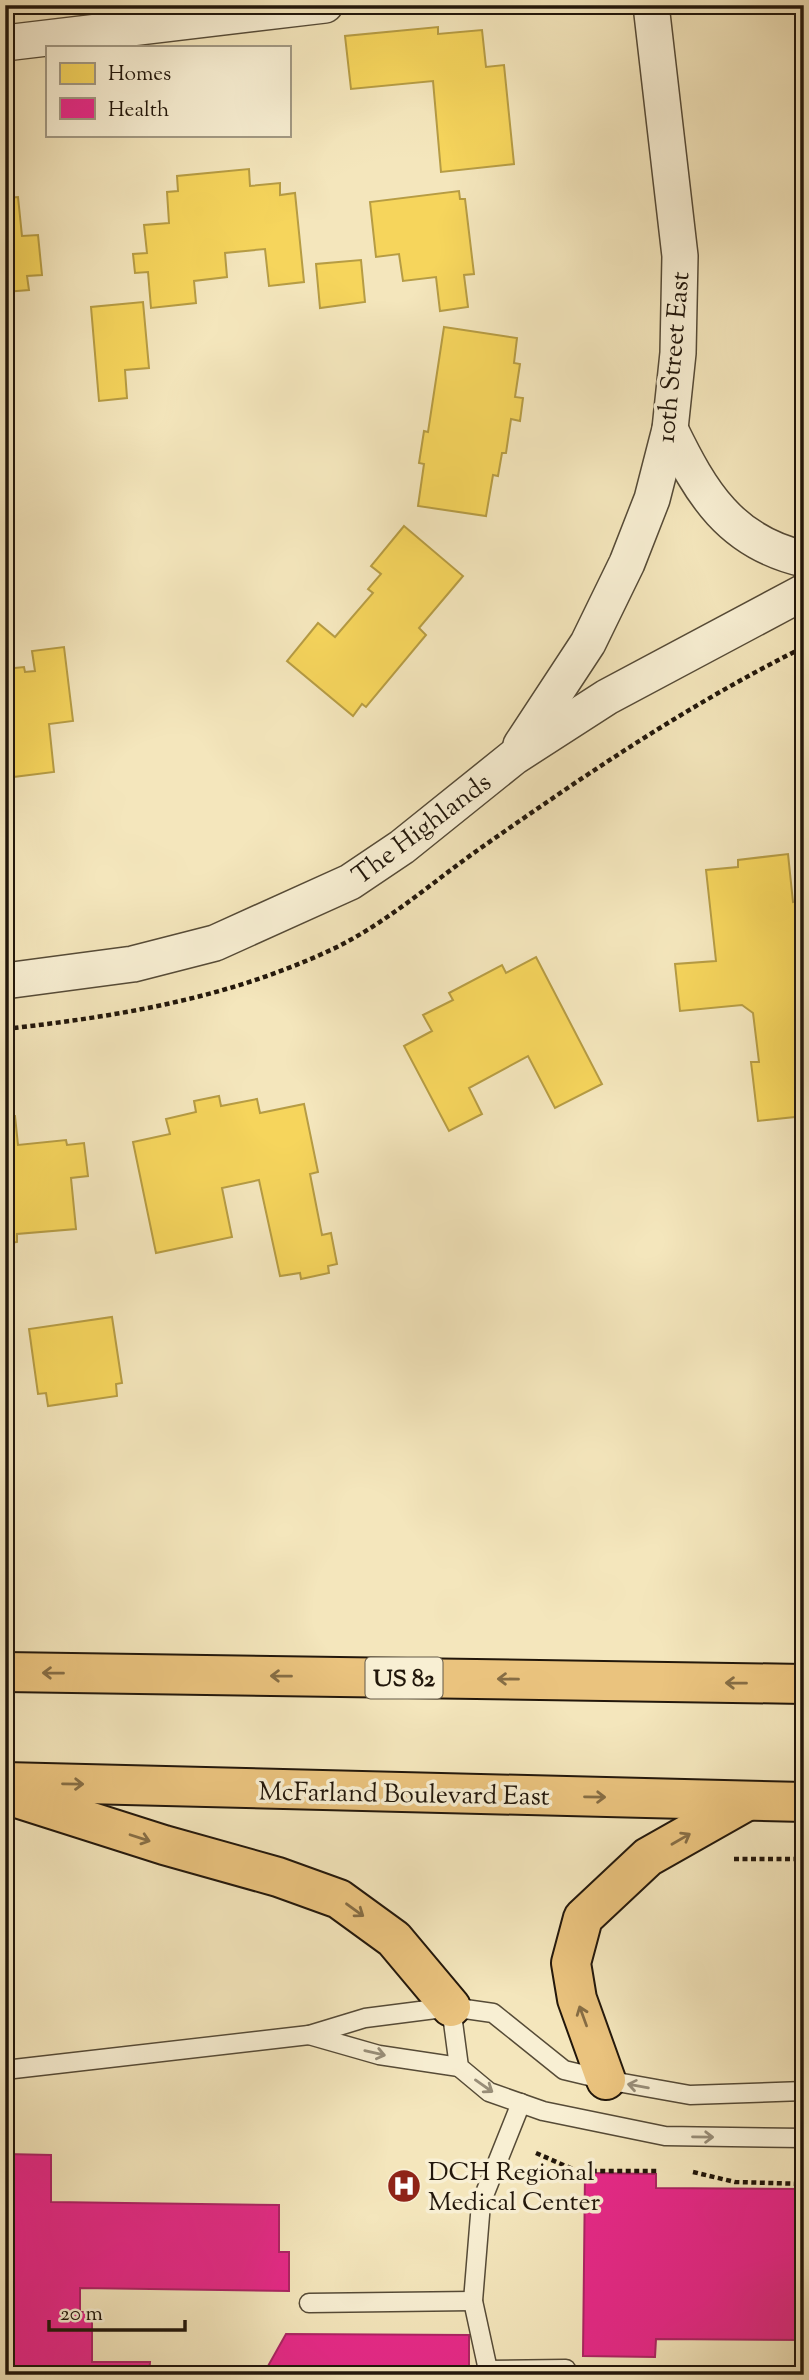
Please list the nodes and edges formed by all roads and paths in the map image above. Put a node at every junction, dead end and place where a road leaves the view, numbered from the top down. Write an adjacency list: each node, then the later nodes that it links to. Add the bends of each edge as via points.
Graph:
1 (325, 5): 3 (street)
2 (651, 5): 4 (street, 10th Street East, via 680,256 678,353)
3 (5, 43)
4 (670, 429): 5 (street, via 709,501 745,536); 7 (street, 10th Street East, via 652,499 627,563 588,643)
5 (804, 559)
6 (804, 592): 7 (street, The Highlands, via 607,697)
7 (514, 757): 8 (street, The Highlands, via 402,847 350,882 273,919 215,943 133,964)
8 (5, 981)
9 (5, 1672): 10 (highway, US 82, one-way to 9)
10 (804, 1684)
11 (5, 1782): 13 (highway, McFarland Boulevard East, one-way to 13)
12 (5, 1794): 17 (highway, one-way to 17, via 340,1899 394,1939)
13 (747, 1801): 14 (highway, McFarland Boulevard East); 21 (highway, one-way to 13, via 577,1999 571,1963 583,1918 648,1857)
14 (804, 1802)
15 (804, 1858): 16 (path)
16 (729, 1860)
17 (451, 2007): 18 (lane, via 365,2018); 19 (lane); 21 (lane, via 493,2013 564,2070)
18 (309, 2035): 19 (lane, one-way to 19, via 380,2054); 20 (lane)
19 (459, 2067): 23 (lane, one-way to 23, via 489,2092)
20 (5, 2070)
21 (606, 2080): 22 (lane, one-way to 21, via 690,2095)
22 (804, 2091)
23 (522, 2103): 24 (lane, one-way to 24, via 665,2136); 25 (lane)
24 (804, 2138)
25 (506, 2140): 26 (path, via 578,2171); 29 (lane, via 481,2203)
26 (661, 2171)
27 (688, 2171): 28 (path, via 735,2182)
28 (804, 2184)
29 (473, 2301): 30 (lane); 31 (lane, via 488,2370 566,2369)
30 (309, 2303)
31 (566, 2375)

